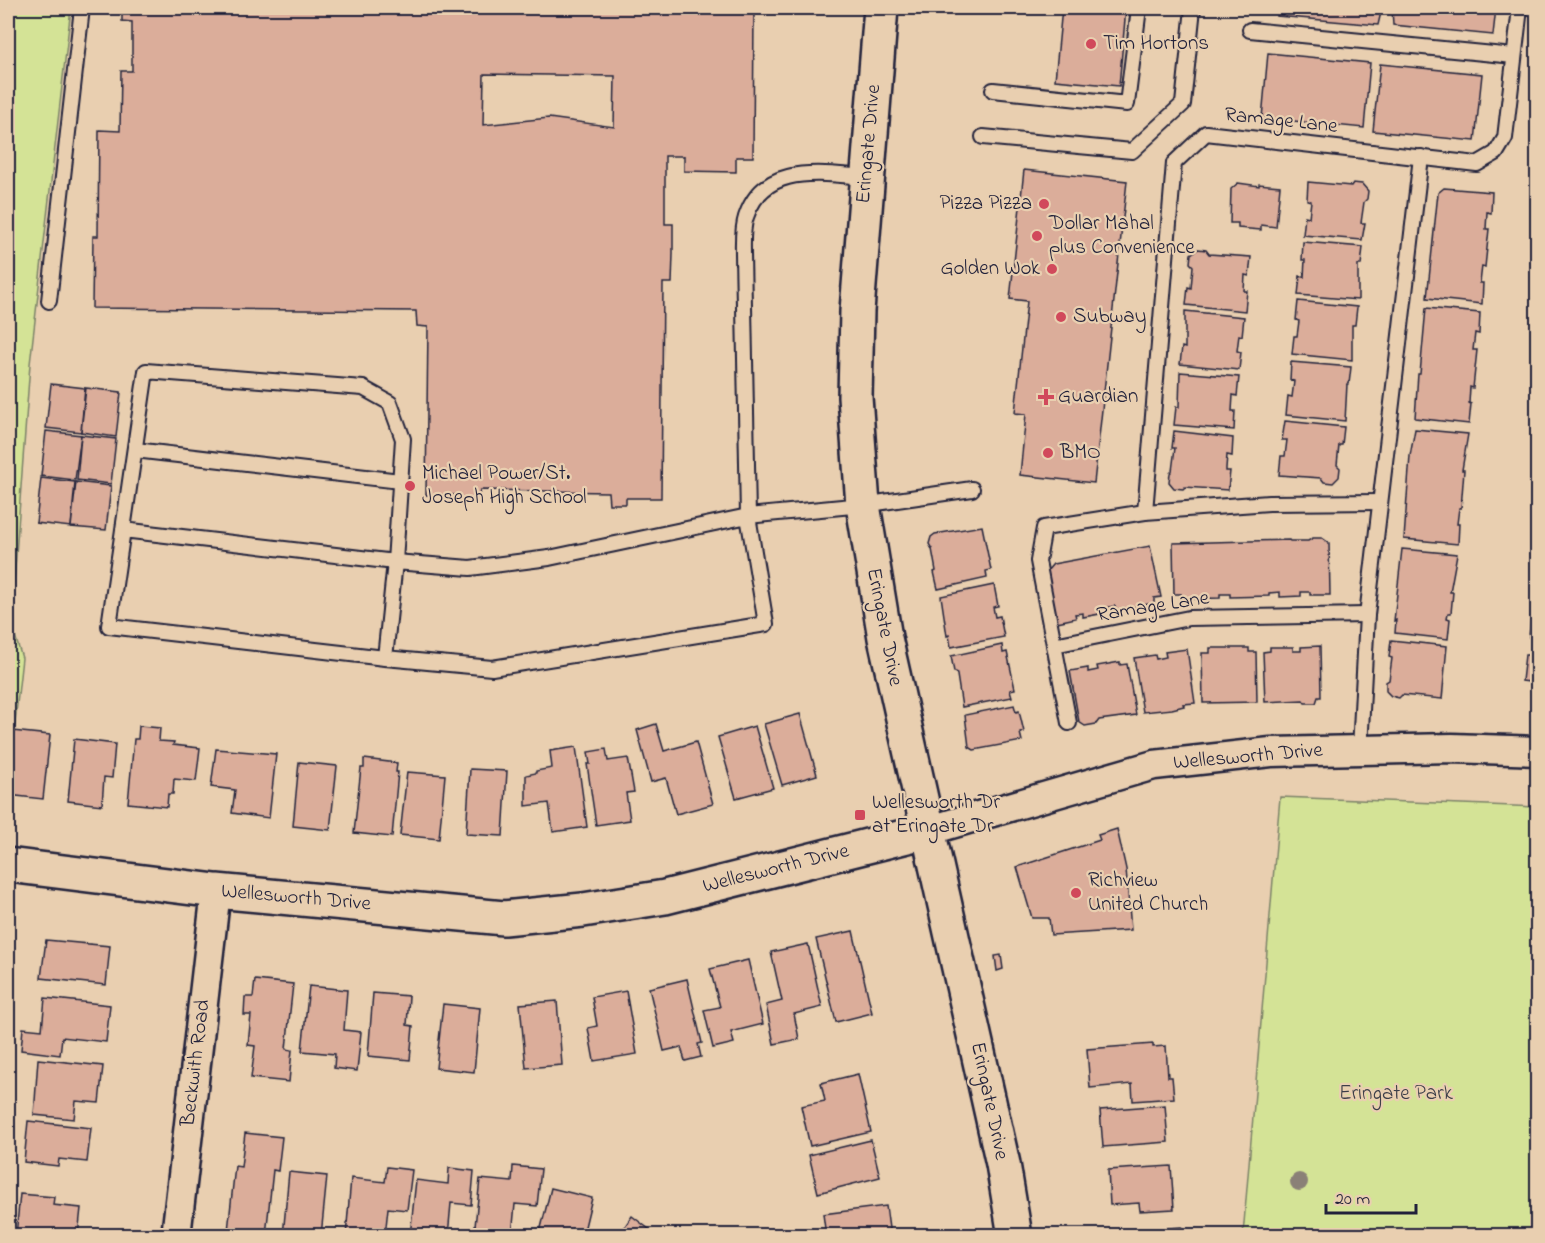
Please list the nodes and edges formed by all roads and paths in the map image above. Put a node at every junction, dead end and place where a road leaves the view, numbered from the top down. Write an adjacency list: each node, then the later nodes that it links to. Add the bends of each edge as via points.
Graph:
1 (82, 8): 12 (lane)
2 (881, 8): 11 (street, Eringate Drive)
3 (1139, 8): 8 (lane, via 1127,104)
4 (1193, 8): 9 (lane, via 1183,104 1132,151)
5 (1520, 8): 7 (lane, Ramage Lane)
6 (1250, 30): 7 (lane)
7 (1514, 56): 10 (lane, Ramage Lane, via 1505,138 1496,153 1477,164)
8 (993, 90)
9 (982, 136)
10 (1421, 157): 16 (lane); 18 (lane, Ramage Lane, via 1206,134 1174,163)
11 (866, 177): 17 (street, Eringate Drive, via 855,374); 19 (lane, via 815,173 775,180 757,197 746,218 743,254)
12 (49, 301)
13 (135, 450): 14 (lane); 14 (lane, via 146,371 363,388 390,403 403,439); 20 (lane)
14 (400, 481): 21 (lane)
15 (972, 489): 17 (lane)
16 (1380, 502): 18 (lane, via 1269,503); 22 (lane)
17 (863, 505): 19 (lane); 28 (street, Eringate Drive, via 885,638)
18 (1145, 512): 23 (lane, via 1044,528 1038,561)
19 (747, 516): 21 (lane, via 538,560 470,568); 24 (lane, via 766,624 492,668)
20 (123, 530): 21 (lane); 24 (lane, via 109,626)
21 (395, 562): 24 (lane)
22 (1367, 615): 23 (lane, Ramage Lane, via 1189,618); 26 (lane)
23 (1054, 645): 25 (lane)
24 (385, 658)
25 (1069, 723)
26 (1360, 749): 27 (street, Wellesworth Drive); 28 (street, Wellesworth Drive, via 1271,752 1154,765)
27 (1538, 751)
28 (927, 831): 30 (street, Wellesworth Drive, via 665,897 504,918); 32 (street, Eringate Drive, via 1003,1164)
29 (8, 865): 30 (street, Wellesworth Drive)
30 (216, 891): 31 (street, Beckwith Road)
31 (176, 1236)
32 (1015, 1236)

